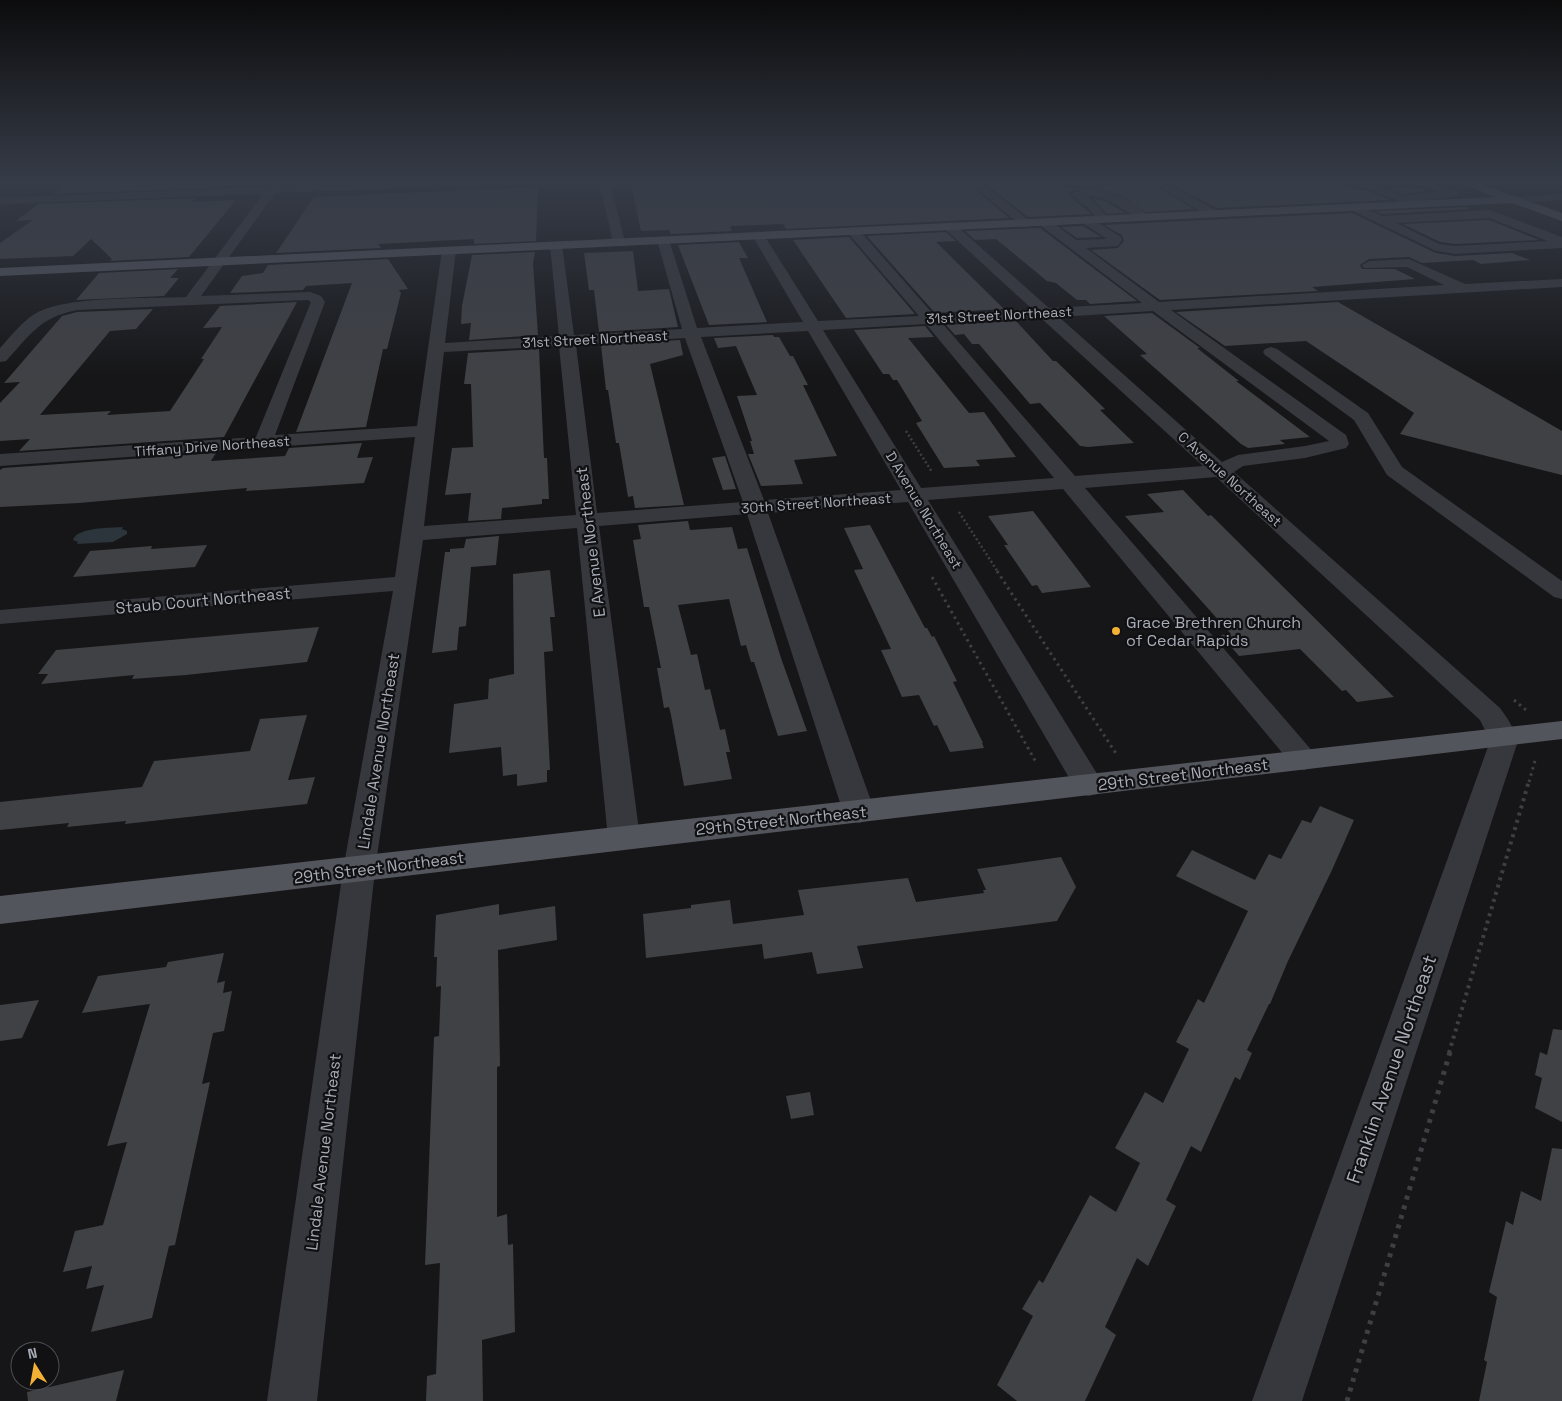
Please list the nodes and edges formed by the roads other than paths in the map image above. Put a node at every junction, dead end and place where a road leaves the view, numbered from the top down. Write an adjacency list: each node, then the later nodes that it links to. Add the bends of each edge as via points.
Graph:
1 (230, 247): 12 (street)
2 (505, 247): 11 (main road)
3 (556, 247): 23 (street, E Avenue Northeast)
4 (664, 247): 22 (street)
5 (765, 247): 21 (street, D Avenue Northeast)
6 (867, 247): 20 (street)
7 (973, 247): 19 (street, C Avenue Northeast)
8 (1078, 247): 18 (street)
9 (1438, 247): 10 (street, via 1455,250)
10 (1499, 247)
11 (449, 250): 12 (main road); 24 (street, Lindale Avenue Northeast)
12 (220, 261): 14 (main road); 17 (street)
13 (1369, 265): 15 (street, via 1409,263 1445,280)
14 (0, 272)
15 (1467, 281): 16 (street, 31st Street Northeast, via 1486,287); 18 (street, 31st Street Northeast)
16 (1562, 283)
17 (191, 300): 26 (street, via 59,309 38,318); 28 (street, via 297,295 310,296 318,302)
18 (1158, 306): 19 (street, 31st Street Northeast); 30 (street, via 1340,442 1305,452 1238,461)
19 (1045, 312): 20 (street, 31st Street Northeast); 30 (street, C Avenue Northeast)
20 (930, 318): 21 (street, 31st Street Northeast); 31 (street)
21 (813, 326): 22 (street, 31st Street Northeast); 32 (street, D Avenue Northeast)
22 (691, 333): 23 (street, 31st Street Northeast); 33 (street)
23 (567, 341): 24 (street, 31st Street Northeast); 34 (street, E Avenue Northeast)
24 (436, 348): 27 (street, Lindale Avenue Northeast)
25 (1270, 352): 37 (street, via 1360,417 1394,471)
26 (0, 356)
27 (425, 432): 28 (street, Tiffany Drive Northeast); 35 (street, Lindale Avenue Northeast)
28 (264, 442): 29 (street, Tiffany Drive Northeast)
29 (0, 460)
30 (1221, 471): 31 (street, 30th Street Northeast); 40 (street, C Avenue Northeast, via 1490,714)
31 (1069, 484): 32 (street, 30th Street Northeast); 41 (street)
32 (915, 496): 33 (street, 30th Street Northeast); 42 (street, D Avenue Northeast)
33 (756, 508): 34 (street, 30th Street Northeast); 43 (street)
34 (588, 521): 35 (street, 30th Street Northeast); 44 (street, E Avenue Northeast)
35 (412, 534): 36 (street, Lindale Avenue Northeast)
36 (406, 583): 38 (street, Staub Court Northeast); 45 (street, Lindale Avenue Northeast)
37 (1562, 592)
38 (0, 617)
39 (1562, 730): 40 (main road, 29th Street Northeast)
40 (1503, 737): 41 (main road, 29th Street Northeast); 48 (street, Franklin Avenue Northeast)
41 (1304, 760): 42 (main road, 29th Street Northeast)
42 (1088, 785): 43 (main road, 29th Street Northeast)
43 (859, 812): 44 (main road, 29th Street Northeast)
44 (624, 838): 45 (main road, 29th Street Northeast)
45 (359, 870): 46 (main road, 29th Street Northeast); 47 (street, Lindale Avenue Northeast)
46 (0, 910)
47 (292, 1401)
48 (1277, 1401)

